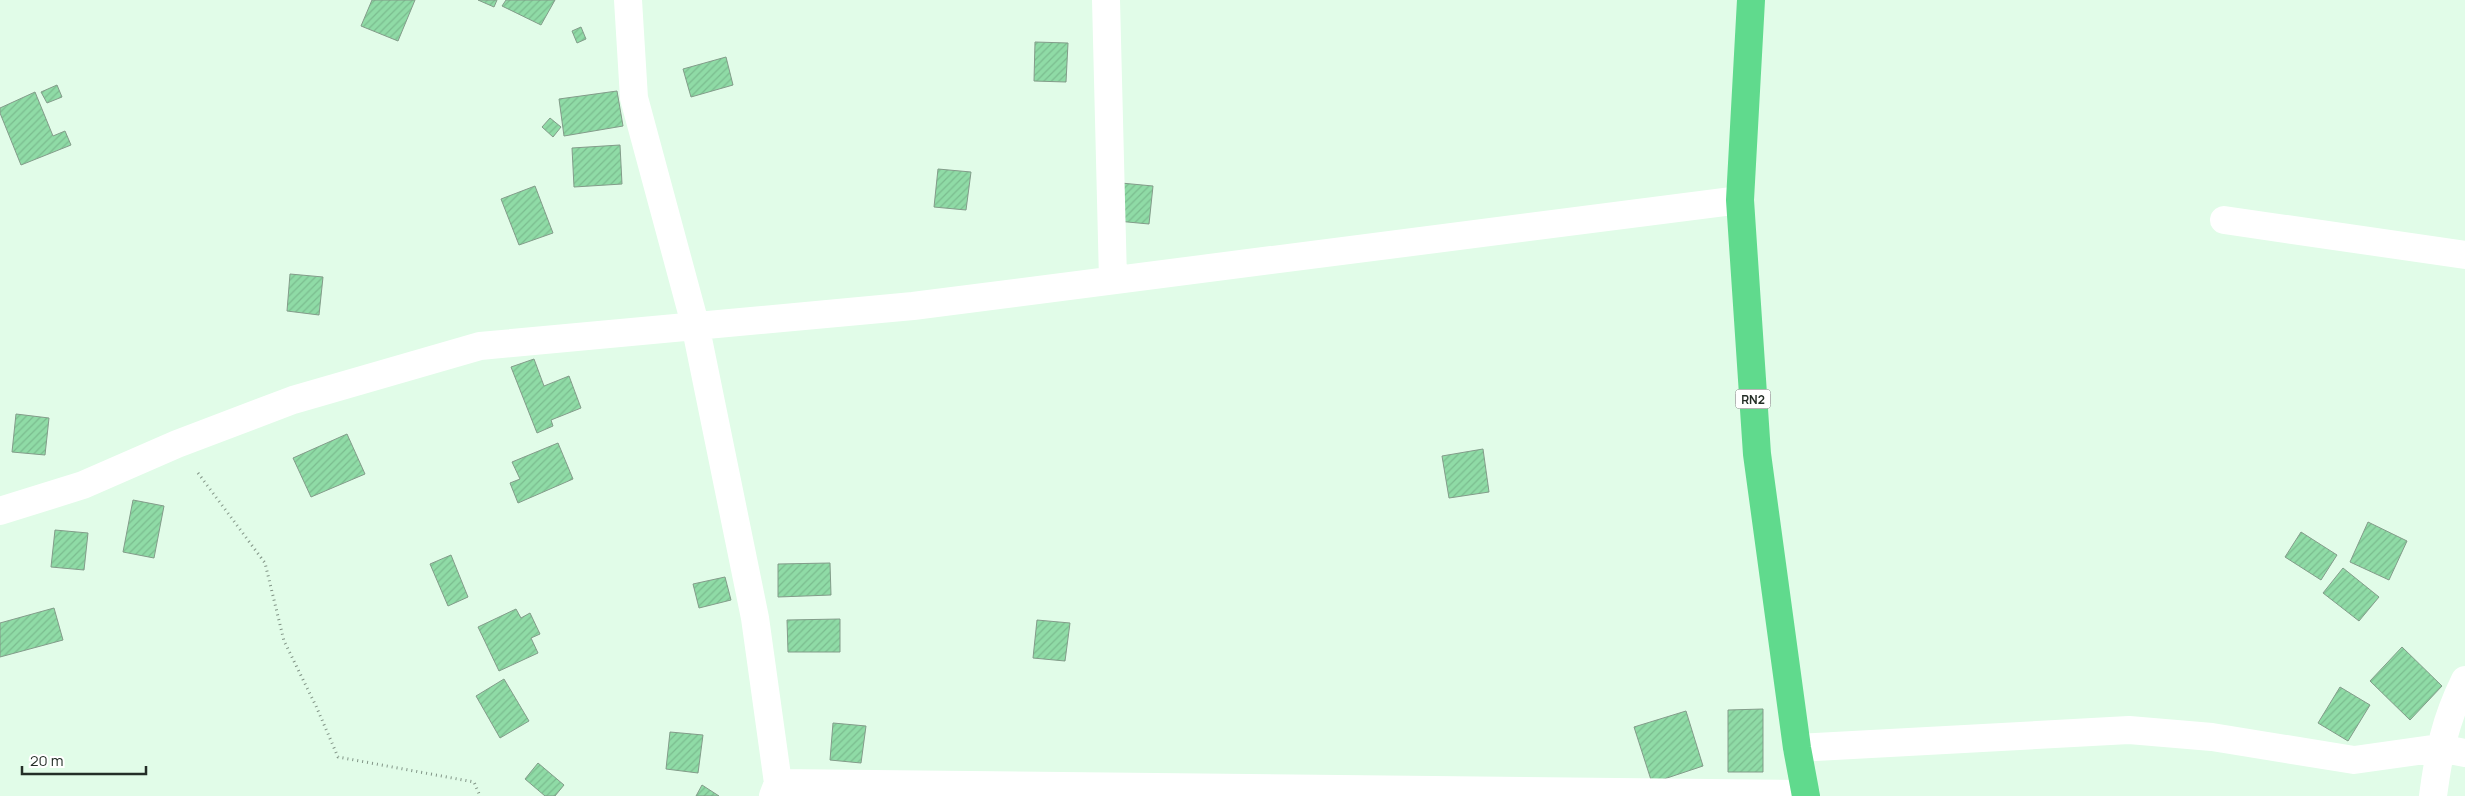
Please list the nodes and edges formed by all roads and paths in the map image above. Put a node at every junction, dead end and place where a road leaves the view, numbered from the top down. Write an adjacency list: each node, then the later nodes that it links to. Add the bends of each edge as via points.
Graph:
1 (628, 0): 8 (street, via 634,98)
2 (1106, 0): 7 (street)
3 (1751, 0): 4 (highway, RN2)
4 (1740, 200): 7 (street); 12 (highway, RN2, via 1757,454)
5 (2224, 220): 6 (street)
6 (2465, 255)
7 (1113, 280): 8 (street, via 913,306)
8 (695, 324): 9 (street, via 480,346 293,400); 14 (street, via 755,618)
9 (177, 444): 10 (street, via 84,485); 17 (path, via 265,563 284,641 338,757 474,782)
10 (0, 511)
11 (2465, 680): 13 (street, via 2450,709)
12 (1797, 748): 13 (street, via 2129,730 2212,737 2354,760); 16 (highway, RN2)
13 (2452, 750): 18 (street)
14 (775, 790): 15 (street)
15 (1231, 792): 16 (street)
16 (1806, 795)
17 (480, 796)
18 (2433, 796)

